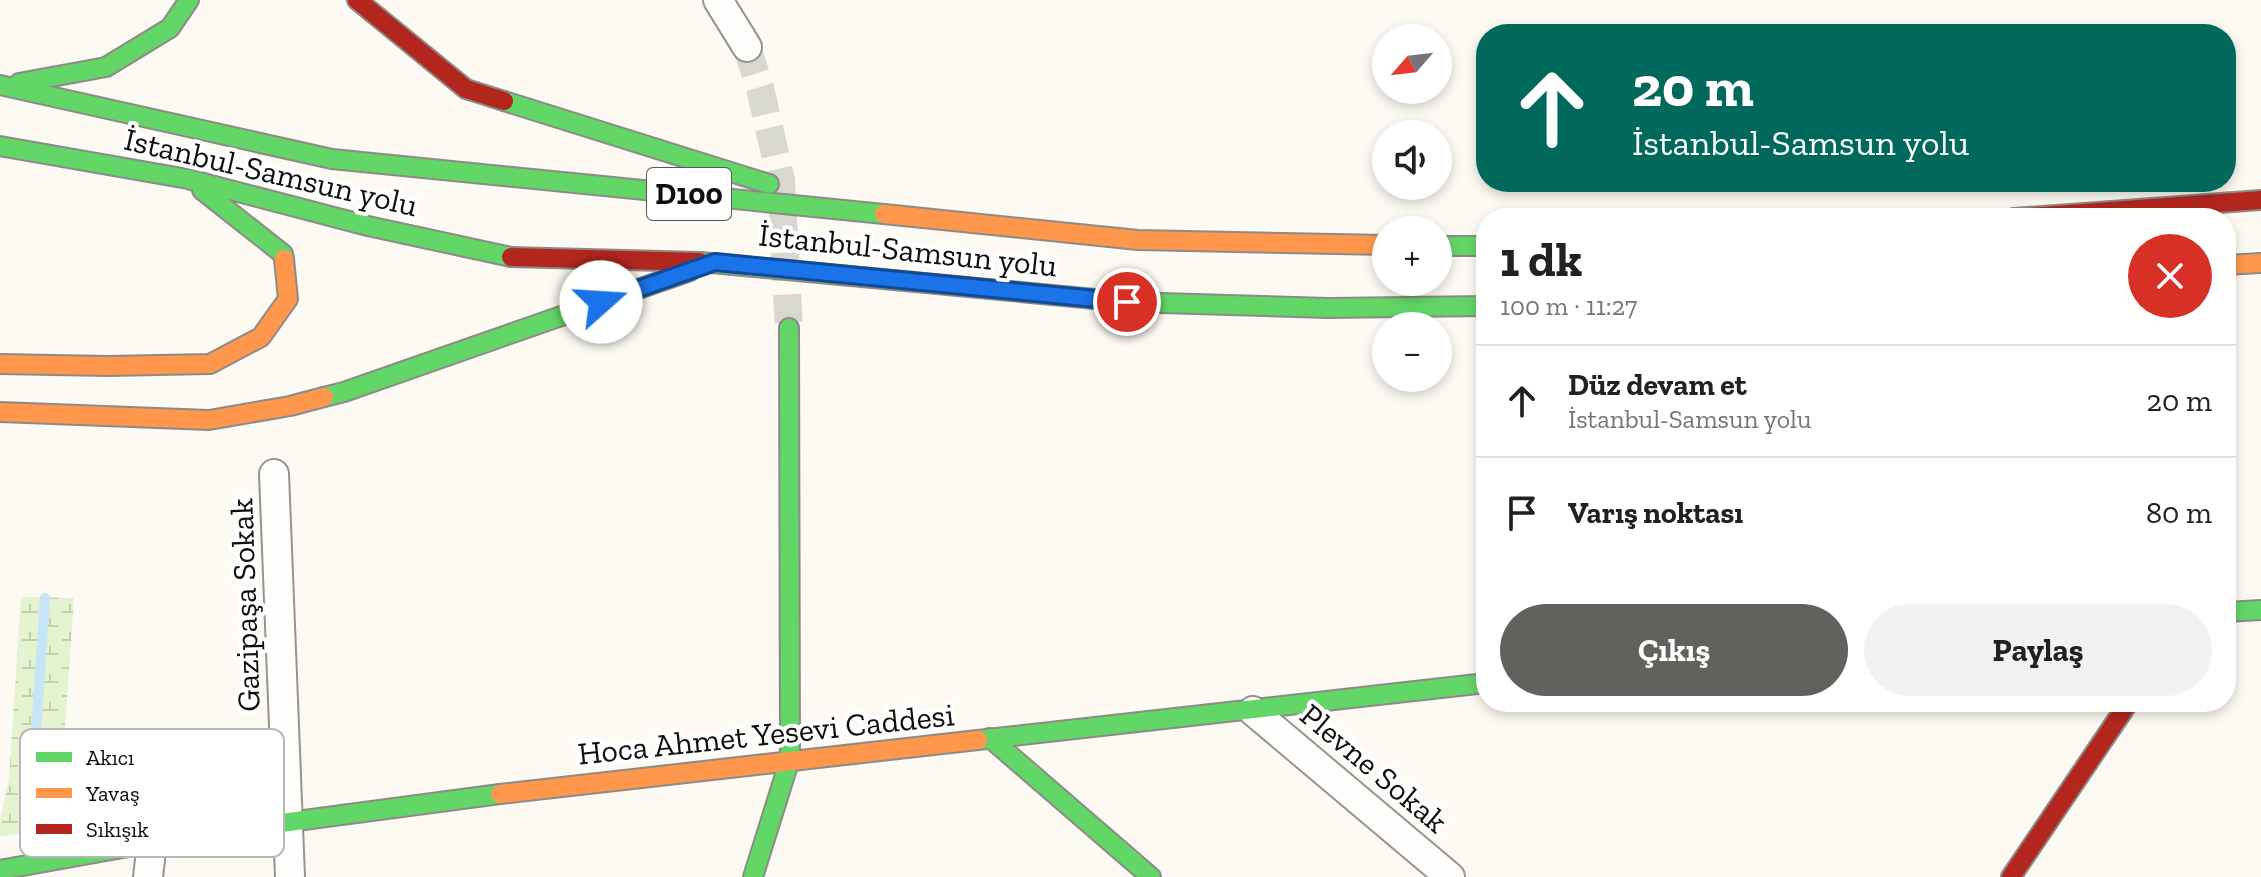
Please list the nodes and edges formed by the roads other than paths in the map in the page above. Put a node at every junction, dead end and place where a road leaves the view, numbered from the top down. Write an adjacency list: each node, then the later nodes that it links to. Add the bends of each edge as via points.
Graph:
1 (189, 0): 5 (main road, via 170,28 106,67)
2 (357, 0): 10 (main road, via 466,89)
3 (718, 0): 4 (street)
4 (747, 47)
5 (1, 86): 10 (main road, İstanbul-Samsun yolu / D100, via 332,159)
6 (0, 146): 7 (main road, İstanbul-Samsun yolu / D100)
7 (188, 179): 14 (main road, İstanbul-Samsun yolu / D100, via 506,257); 19 (main road, via 283,254 288,299 261,337 210,364)
8 (2261, 200): 9 (main road)
9 (2151, 208)
10 (855, 211): 11 (main road, İstanbul-Samsun yolu / D100, via 1138,240)
11 (1372, 245)
12 (1452, 246): 13 (main road)
13 (1476, 246)
14 (715, 262): 17 (main road, İstanbul-Samsun yolu / D100, via 1127,302); 20 (main road, via 344,392 290,406 209,420)
15 (2261, 263): 16 (main road)
16 (2236, 264)
17 (1476, 306)
18 (789, 328): 28 (main road)
19 (0, 364)
20 (0, 412)
21 (274, 474): 29 (street, Gazipaşa Sokak)
22 (2261, 610): 23 (main road)
23 (2236, 611)
24 (1476, 684): 25 (main road, Hoca Ahmet Yesevi Caddesi)
25 (1253, 711): 27 (main road, Hoca Ahmet Yesevi Caddesi); 40 (street, Plevne Sokak)
26 (2122, 712): 41 (main road)
27 (990, 738): 28 (main road, Hoca Ahmet Yesevi Caddesi); 39 (main road)
28 (790, 759): 29 (main road, Hoca Ahmet Yesevi Caddesi); 38 (main road)
29 (289, 820): 30 (main road, Hoca Ahmet Yesevi Caddesi); 37 (street, Gazipaşa Sokak)
30 (284, 821)
31 (62, 857): 34 (main road, Hoca Ahmet Yesevi Caddesi)
32 (95, 857): 35 (main road)
33 (150, 857): 36 (street)
34 (0, 870)
35 (92, 877)
36 (148, 877)
37 (290, 877)
38 (753, 877)
39 (1151, 877)
40 (1450, 877)
41 (2011, 877)

